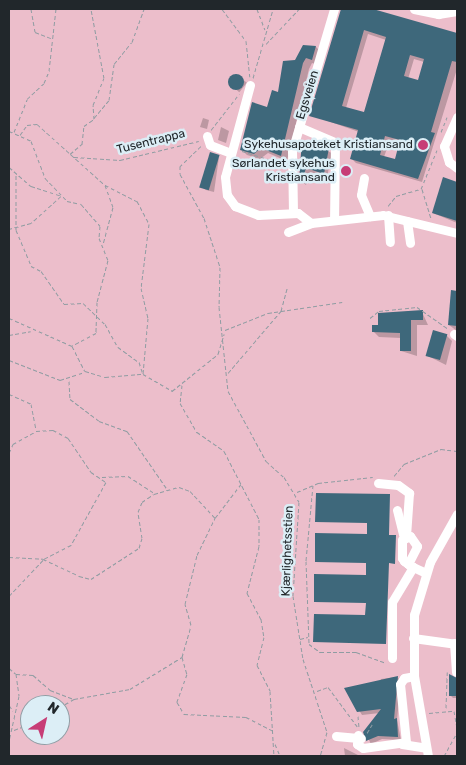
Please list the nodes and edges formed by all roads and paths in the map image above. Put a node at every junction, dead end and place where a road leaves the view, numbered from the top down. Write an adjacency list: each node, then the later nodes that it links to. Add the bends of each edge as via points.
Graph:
1 (31, 9): 13 (path, via 35,32)
2 (56, 9): 13 (path)
3 (91, 9): 17 (path, via 104,78 93,105)
4 (144, 9): 17 (path, via 132,42 114,64 109,100)
5 (222, 9): 15 (path, via 246,41)
6 (256, 9): 12 (path)
7 (273, 9): 12 (path)
8 (299, 9): 14 (path)
9 (334, 9): 18 (street, Egsveien)
10 (414, 9): 11 (street)
11 (452, 11)
12 (265, 31): 14 (path)
13 (52, 38): 20 (path, via 44,83 26,99)
14 (265, 45): 15 (path)
15 (250, 85): 22 (path, Kjærlighetsstien, via 221,114); 25 (street)
16 (455, 115): 23 (path, via 444,121); 30 (street, via 444,146 449,162)
17 (94, 119): 26 (path, via 84,126 82,144)
18 (299, 127): 28 (street, Egsveien); 39 (street, via 335,142)
19 (9, 131): 20 (path)
20 (14, 132): 21 (path)
21 (20, 135): 26 (path, via 27,125 37,124); 35 (path, via 31,141 45,178)
22 (206, 138): 25 (street, via 210,145); 27 (path, Tusentrappa, via 120,160); 56 (path, Kjærlighetsstien, via 180,166 180,174 215,248)
23 (440, 139)
24 (438, 147): 34 (path)
25 (231, 150): 28 (path); 36 (street, via 225,177 227,195 242,210 258,215)
26 (69, 154): 27 (path)
27 (73, 157): 33 (path)
28 (289, 165): 36 (street, Egsveien)
29 (9, 167): 31 (path)
30 (457, 168)
31 (16, 175): 35 (path, via 31,186); 44 (path)
32 (364, 178): 38 (street, via 361,195)
33 (105, 185): 49 (path, via 113,207); 64 (path, via 137,201 149,224 141,288 148,318)
34 (421, 188): 37 (path, via 396,196); 41 (path)
35 (62, 196): 44 (path); 49 (path, via 81,204 98,221)
36 (293, 213): 42 (street)
37 (386, 215): 38 (street); 40 (street); 47 (street)
38 (370, 216): 39 (street)
39 (334, 220): 42 (street)
40 (407, 220): 46 (street); 48 (street)
41 (435, 221)
42 (311, 223): 45 (street)
43 (9, 229): 44 (path)
44 (16, 230): 53 (path, via 31,266 41,271 50,290 64,304 83,303)
45 (287, 231)
46 (457, 233)
47 (390, 242)
48 (410, 243)
49 (103, 245): 53 (path, via 108,260)
50 (287, 288): 52 (path)
51 (342, 302): 52 (path)
52 (281, 311): 56 (path); 65 (path)
53 (95, 317): 61 (path, via 96,333); 64 (path, via 105,324 118,348 139,362)
54 (9, 318): 57 (path)
55 (370, 318): 60 (path, via 379,311 417,307)
56 (224, 330): 58 (path, Kjærlighetsstien)
57 (32, 331): 59 (path); 61 (path)
58 (224, 334): 65 (path, Kjærlighetsstien); 67 (path, via 218,354)
59 (9, 335)
60 (455, 335)
61 (72, 346): 63 (path)
62 (9, 360): 66 (path)
63 (85, 371): 64 (path, via 106,377); 66 (path)
64 (143, 374): 67 (path, via 167,390)
65 (228, 374): 80 (path, Kjærlighetsstien, via 228,391 239,416 266,461)
66 (69, 381): 79 (path, via 70,399 99,421 127,432 149,457)
67 (182, 385): 77 (path, via 180,403 196,432 224,451)
68 (9, 394): 69 (path, via 31,404)
69 (36, 431): 71 (path); 74 (path, via 53,430 68,438 91,472)
70 (9, 442): 71 (path)
71 (13, 444): 73 (path)
72 (457, 451): 76 (path, via 448,447 404,464)
73 (9, 453)
74 (102, 477): 81 (path, via 128,476); 87 (path, via 104,488 71,545)
75 (378, 480): 76 (street); 78 (path, via 362,475)
76 (392, 480): 85 (street, via 409,494)
77 (242, 483): 84 (path); 113 (path, via 259,518 259,546 247,593 261,619 264,637 257,665 270,691)
78 (313, 485): 80 (path); 91 (path, via 308,515)
79 (168, 489): 81 (path); 84 (path, via 190,491)
80 (296, 493): 93 (path, Kjærlighetsstien, via 300,511 294,596)
81 (154, 494): 87 (path, via 142,502 138,512 142,538 131,556 91,579)
82 (397, 510): 85 (street)
83 (457, 514): 89 (street)
84 (215, 518): 95 (path, via 194,563 185,604 192,626)
85 (405, 537): 88 (street, via 401,555); 88 (street, via 417,543)
86 (9, 557): 87 (path)
87 (43, 559): 90 (path)
88 (410, 566): 89 (street); 96 (street, via 392,602)
89 (426, 573): 92 (street)
90 (9, 596)
91 (308, 637): 93 (path); 96 (path, via 317,651 366,654 376,662)
92 (413, 638): 94 (street); 100 (street)
93 (300, 640): 101 (path, Kjærlighetsstien)
94 (456, 643): 98 (street)
95 (182, 657): 102 (path, via 130,690); 113 (path, via 187,674 177,702 184,714 246,717)
96 (392, 658)
97 (9, 668): 99 (path)
98 (456, 672): 105 (path, via 446,672)
99 (16, 674): 102 (path, via 33,675 50,690); 106 (path, via 19,696)
100 (414, 676): 107 (street); 119 (street, via 400,682 407,738)
101 (317, 691): 108 (path, via 328,687 361,730); 123 (path, Kjærlighetsstien, via 327,732)
102 (74, 699): 103 (path)
103 (70, 701)
104 (9, 705): 106 (path)
105 (446, 709): 107 (path); 111 (path, via 456,714)
106 (14, 711): 112 (path)
107 (421, 715): 120 (street)
108 (358, 716)
109 (373, 723): 116 (path)
110 (20, 728): 112 (path)
111 (457, 728)
112 (14, 730): 117 (path)
113 (274, 732): 118 (path)
114 (457, 733): 124 (path)
115 (336, 736): 116 (street)
116 (360, 738): 119 (street, via 360,748)
117 (9, 741)
118 (275, 743): 121 (path); 122 (path)
119 (402, 744): 120 (street)
120 (427, 752)
121 (274, 756)
122 (280, 756)
123 (320, 756)
124 (444, 756)

